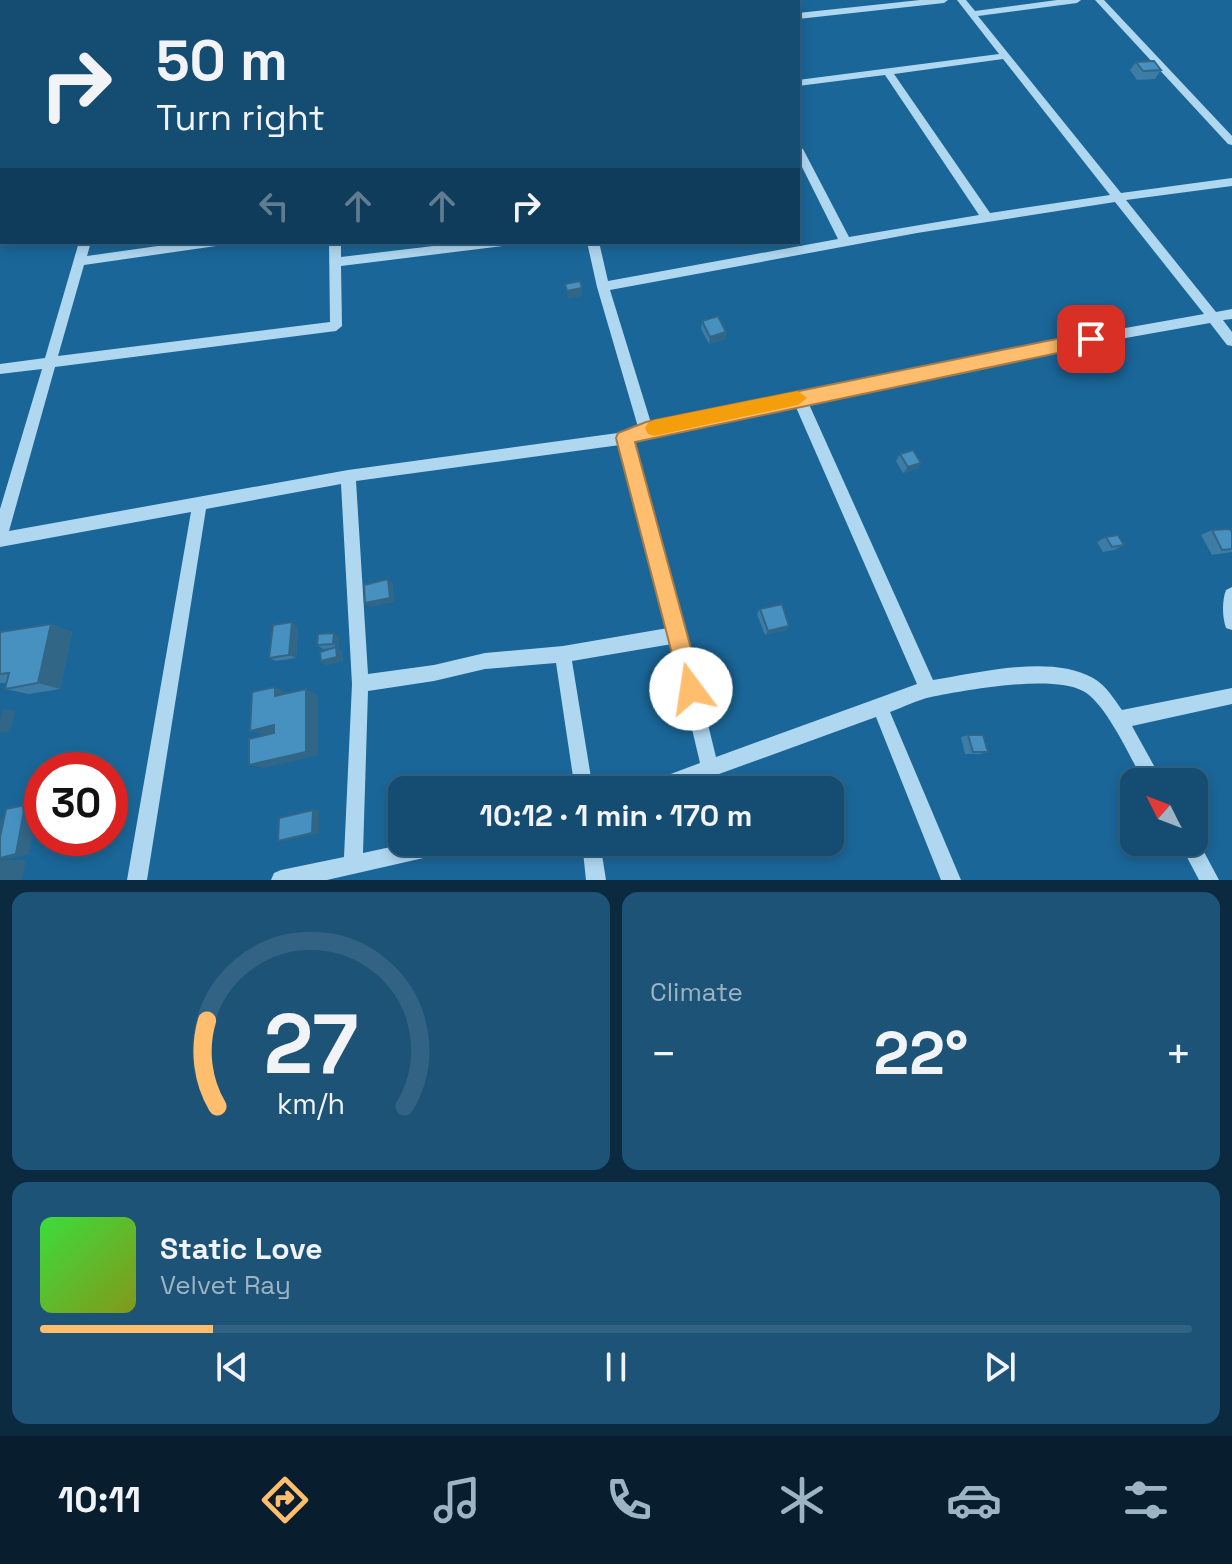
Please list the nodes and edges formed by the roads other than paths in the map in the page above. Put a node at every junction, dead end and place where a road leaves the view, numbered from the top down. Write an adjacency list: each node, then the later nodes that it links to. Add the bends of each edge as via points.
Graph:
1 (944, 0): 6 (street)
2 (961, 0): 5 (street)
3 (1077, 0): 5 (street)
4 (1099, 0): 10 (street)
5 (973, 14): 7 (street)
6 (800, 16)
7 (1006, 56): 8 (street); 13 (street)
8 (887, 71): 9 (street); 14 (street)
9 (800, 83)
10 (1232, 142)
11 (800, 153): 15 (street)
12 (1232, 182): 13 (street)
13 (1118, 197): 14 (street); 25 (street)
14 (988, 219): 15 (street)
15 (845, 240): 23 (street)
16 (84, 244): 21 (street)
17 (194, 244): 21 (street)
18 (335, 244): 22 (street)
19 (486, 244): 22 (street)
20 (593, 244): 23 (street)
21 (80, 261): 27 (street)
22 (336, 262): 27 (street, via 336,326)
23 (603, 287): 30 (street)
24 (1232, 314): 25 (street)
25 (1213, 316): 26 (street); 29 (street)
26 (1232, 341)
27 (51, 362): 28 (street); 34 (street)
28 (0, 369)
29 (799, 398): 30 (street); 40 (street)
30 (646, 430): 31 (street)
31 (625, 438): 32 (street); 37 (street)
32 (348, 476): 33 (street); 39 (street)
33 (200, 503): 34 (street); 52 (street)
34 (0, 538)
35 (1232, 595): 36 (street)
36 (1232, 622)
37 (678, 635): 38 (street); 44 (street)
38 (563, 654): 39 (street, via 485,661); 46 (street)
39 (360, 684): 51 (street)
40 (928, 689): 42 (street); 43 (street, via 1041,674 1089,684)
41 (1232, 696): 43 (street)
42 (880, 707): 44 (street); 55 (street)
43 (1118, 720): 45 (street)
44 (710, 768): 47 (street)
45 (1146, 768)
46 (582, 776)
47 (688, 776)
48 (393, 856): 51 (street)
49 (593, 856): 54 (street)
50 (1196, 856): 56 (street)
51 (353, 865): 53 (street)
52 (137, 880)
53 (281, 880)
54 (596, 880)
55 (951, 880)
56 (1209, 880)

